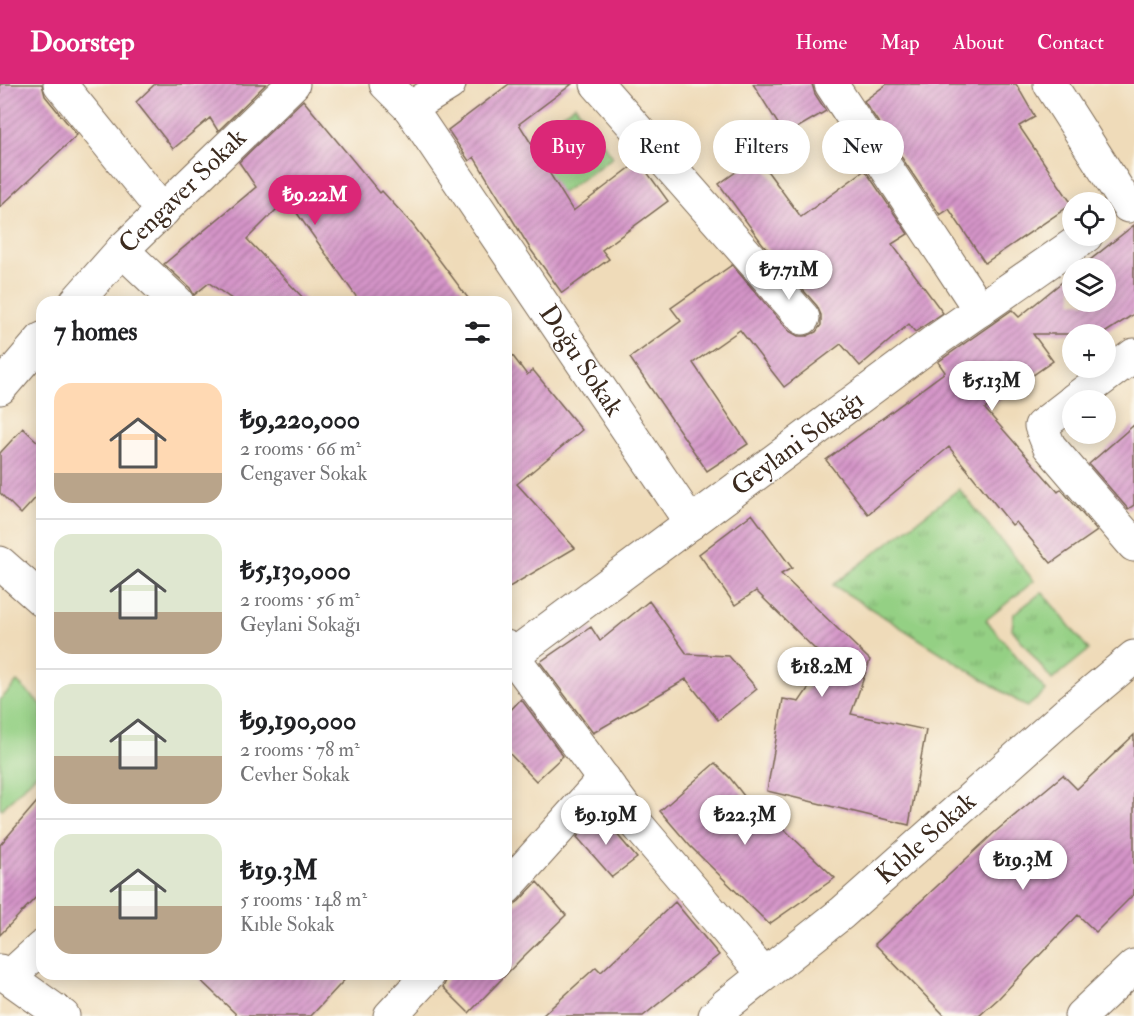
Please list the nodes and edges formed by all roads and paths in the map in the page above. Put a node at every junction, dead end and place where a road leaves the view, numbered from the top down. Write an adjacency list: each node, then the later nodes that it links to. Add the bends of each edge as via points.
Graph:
1 (60, 84): 10 (street)
2 (293, 84): 10 (street, Cengaver Sokak)
3 (386, 84): 8 (street, Doğu Sokak)
4 (449, 84): 8 (street)
5 (597, 84): 16 (street)
6 (831, 84): 15 (street)
7 (1050, 84): 9 (street)
8 (410, 108): 22 (street, Doğu Sokak)
9 (1123, 210)
10 (163, 211): 12 (street, Cengaver Sokak)
11 (1072, 246): 15 (street, Geylani Sokağı)
12 (122, 250): 13 (street, Cengaver Sokak); 14 (street)
13 (81, 296)
14 (171, 296)
15 (980, 310): 22 (street, Geylani Sokağı)
16 (803, 318)
17 (36, 345): 19 (street)
18 (1134, 355): 20 (street)
19 (2, 380)
20 (1088, 390)
21 (1062, 410): 23 (street, via 1041,426 1049,446)
22 (691, 523): 26 (street, Geylani Sokağı)
23 (1134, 544)
24 (0, 563): 25 (street)
25 (36, 595)
26 (512, 649)
27 (512, 655): 29 (street)
28 (1134, 657): 34 (street, Kıble Sokak, via 842,913)
29 (604, 779): 30 (street); 34 (street, via 635,822)
30 (512, 881)
31 (36, 951): 33 (street)
32 (1134, 966): 36 (street)
33 (4, 974): 37 (street)
34 (764, 974): 39 (street, Kıble Sokak)
35 (423, 980): 38 (street)
36 (1088, 1014)
37 (63, 1016)
38 (390, 1016)
39 (715, 1016)

